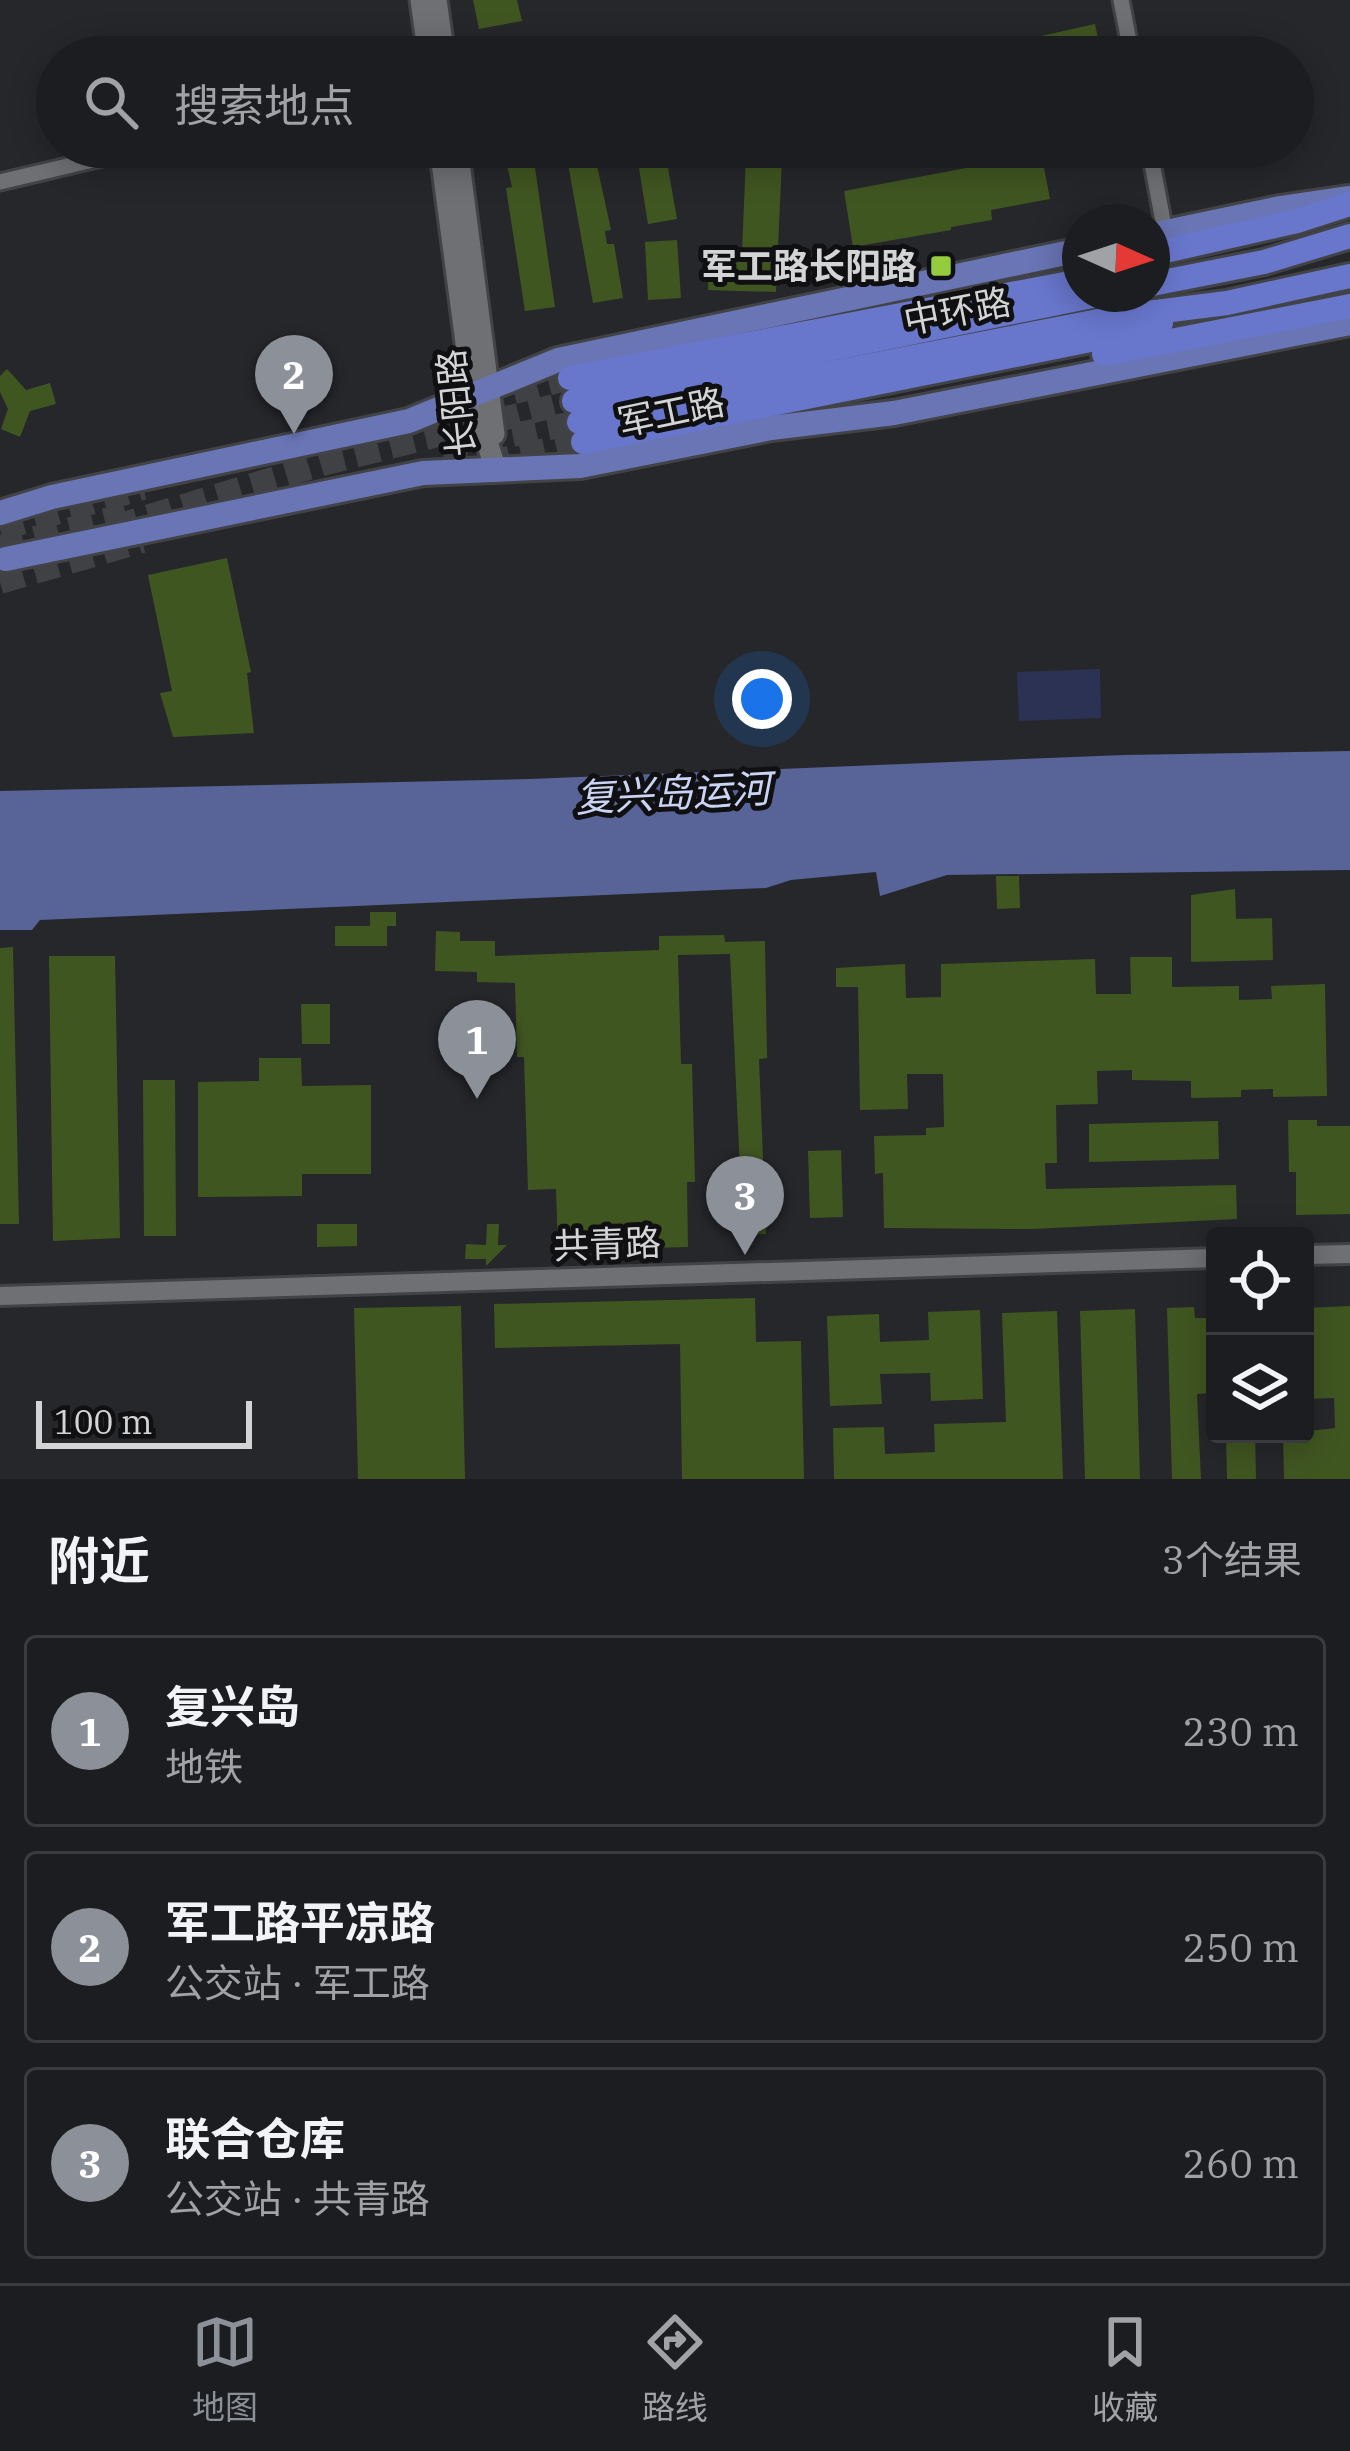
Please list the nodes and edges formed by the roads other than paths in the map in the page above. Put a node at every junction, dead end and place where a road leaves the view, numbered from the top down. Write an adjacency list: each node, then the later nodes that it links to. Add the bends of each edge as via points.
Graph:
1 (422, 0): 4 (main road)
2 (436, 0): 5 (main road)
3 (1121, 0): 6 (street)
4 (426, 36)
5 (441, 36)
6 (1128, 36)
7 (59, 168): 11 (street)
8 (444, 168): 26 (main road, 长阳路)
9 (459, 168): 26 (main road, 长阳路)
10 (1151, 168): 13 (street)
11 (0, 182)
12 (1350, 201): 15 (highway, via 1298,220)
13 (1153, 204)
14 (1350, 235): 17 (highway); 19 (highway)
15 (1170, 238)
16 (1062, 254): 26 (main road, 军工路, via 558,360)
17 (1170, 263)
18 (1350, 276): 22 (highway, 中环路)
19 (1170, 280)
20 (1062, 281): 27 (highway)
21 (1062, 303): 27 (highway, 中环路)
22 (1227, 303): 25 (highway, via 1126,333); 27 (highway, 中环路)
23 (1350, 306): 25 (highway, via 1067,362)
24 (1350, 323): 28 (main road, 军工路, via 894,413 580,466)
25 (846, 391): 27 (highway)
26 (482, 392): 28 (main road, 长阳路); 29 (main road, 军工路, via 409,421)
27 (577, 411)
28 (496, 471): 30 (main road, 军工路, via 423,473)
29 (0, 513)
30 (2, 553)
31 (1350, 1254): 32 (street)
32 (1314, 1256)
33 (1206, 1258): 34 (street, 共青路)
34 (0, 1296)

